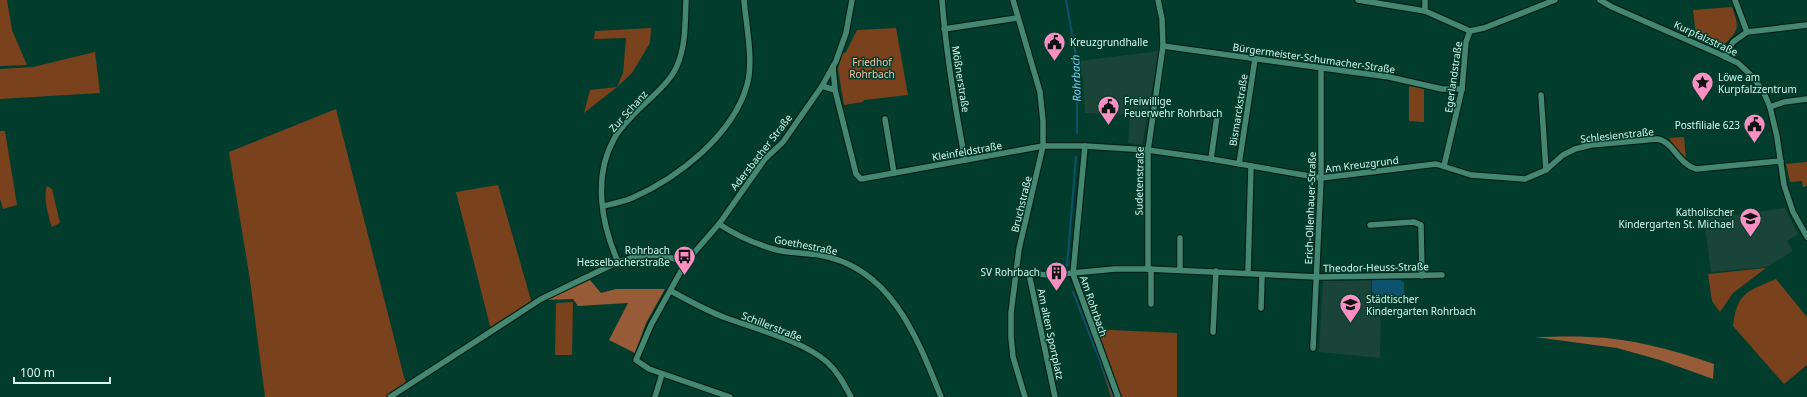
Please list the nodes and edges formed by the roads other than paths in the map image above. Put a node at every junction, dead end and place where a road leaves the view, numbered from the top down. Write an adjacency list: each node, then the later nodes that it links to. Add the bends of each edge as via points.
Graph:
1 (686, 0): 43 (street, Zur Schanz, via 685,30 677,67 614,138 604,163)
2 (744, 0): 43 (street, via 748,84 737,112 714,141 682,168 643,193)
3 (852, 0): 21 (street, Adersbacher Straße, via 846,33)
4 (942, 0): 15 (street, Mößnerstraße)
5 (1013, 0): 13 (street, Bruchstraße)
6 (1158, 0): 18 (street, Sudetenstraße)
7 (1358, 0): 12 (street)
8 (1426, 0): 12 (street)
9 (1555, 0): 16 (street, Egerlandstraße)
10 (1600, 0): 19 (street, Kurpfalzstraße)
11 (1735, 0): 17 (street)
12 (1425, 11): 16 (street)
13 (1017, 18): 15 (street); 31 (street, Bruchstraße, via 1040,93)
14 (1807, 25): 17 (street)
15 (944, 29): 35 (street, Mößnerstraße)
16 (1470, 31): 24 (street, Egerlandstraße, via 1466,42)
17 (1747, 32): 19 (street, via 1733,42)
18 (1163, 46): 20 (street, Bürgermeister-Schumacher-Straße); 33 (street, Sudetenstraße)
19 (1725, 57): 28 (street, Kurpfalzstraße, via 1738,63 1753,77)
20 (1255, 59): 22 (street, Bürgermeister-Schumacher-Straße); 37 (street, Bismarckstraße)
21 (833, 67): 23 (street, Adersbacher Straße); 25 (street, Kleinfeldstraße)
22 (1321, 68): 24 (street, Bürgermeister-Schumacher-Straße, via 1388,77 1442,89); 42 (street, Erich-Ollenhauer-Straße)
23 (822, 86): 25 (street); 44 (street, Adersbacher Straße, via 783,142 765,159)
24 (1462, 89): 39 (street, Egerlandstraße)
25 (835, 90): 41 (street, Kleinfeldstraße, via 856,174 861,179)
26 (1541, 95): 40 (street)
27 (1807, 99): 28 (street)
28 (1770, 107): 36 (street, Kurpfalzstraße)
29 (1217, 116): 34 (street)
30 (885, 119): 41 (street)
31 (1044, 146): 32 (street, Am Kreuzgrund); 35 (street, Kleinfeldstraße); 53 (street, Bruchstraße, via 1025,218)
32 (1085, 146): 33 (street, Am Kreuzgrund); 56 (street, Am Rohrbach)
33 (1148, 150): 34 (street, Am Kreuzgrund); 50 (street, Sudetenstraße)
34 (1211, 159): 37 (street, Am Kreuzgrund)
35 (965, 160): 41 (street, Kleinfeldstraße)
36 (1781, 161): 40 (street, Schlesienstraße, via 1696,169 1684,164 1666,142 1657,139 1591,145 1575,149 1563,155); 46 (street, Kurpfalzstraße, via 1789,204)
37 (1239, 164): 38 (street, Am Kreuzgrund)
38 (1251, 166): 42 (street, Am Kreuzgrund); 54 (street)
39 (1444, 166): 40 (street, Schlesienstraße, via 1471,175 1513,179 1525,179); 42 (street, Am Kreuzgrund, via 1436,164)
40 (1546, 170)
41 (894, 173)
42 (1321, 178): 60 (street, Erich-Ollenhauer-Straße)
43 (603, 206): 48 (street, Zur Schanz, via 606,227)
44 (719, 224): 49 (street, Adersbacher Straße); 71 (street, Goethestraße, via 741,238 778,250 820,255 845,262 863,272 882,287 904,316)
45 (1370, 225): 59 (street, via 1414,222 1421,225)
46 (1807, 237)
47 (1180, 238): 51 (street)
48 (618, 262): 49 (street, via 650,255); 67 (street, via 541,300)
49 (686, 262): 61 (street, Adersbacher Straße)
50 (1149, 269): 51 (street, Theodor-Heuss-Straße); 56 (street, Theodor-Heuss-Straße, via 1115,269); 62 (street)
51 (1180, 270): 52 (street, Theodor-Heuss-Straße)
52 (1216, 272): 54 (street, Theodor-Heuss-Straße); 64 (street)
53 (1016, 273): 55 (street, Theodor-Heuss-Straße); 72 (street, Bruchstraße, via 1011,337)
54 (1248, 273): 57 (street, Theodor-Heuss-Straße)
55 (1029, 274): 56 (street, Theodor-Heuss-Straße); 73 (street, Am alten Sportplatz)
56 (1073, 274): 74 (street, Am Rohrbach)
57 (1262, 274): 60 (street, Theodor-Heuss-Straße); 63 (street)
58 (1442, 275): 59 (street, Theodor-Heuss-Straße)
59 (1422, 276): 60 (street, Theodor-Heuss-Straße)
60 (1317, 277): 65 (street, Erich-Ollenhauer-Straße)
61 (671, 291): 66 (street, Adersbacher Straße, via 651,325 636,360); 70 (street, Schillerstraße, via 724,318 813,352 839,374)
62 (1151, 304)
63 (1262, 308)
64 (1213, 332)
65 (1314, 348)
66 (662, 374): 68 (street); 69 (street)
67 (390, 397)
68 (655, 397)
69 (730, 397)
70 (851, 397)
71 (941, 397)
72 (1025, 397)
73 (1055, 397)
74 (1118, 397)

